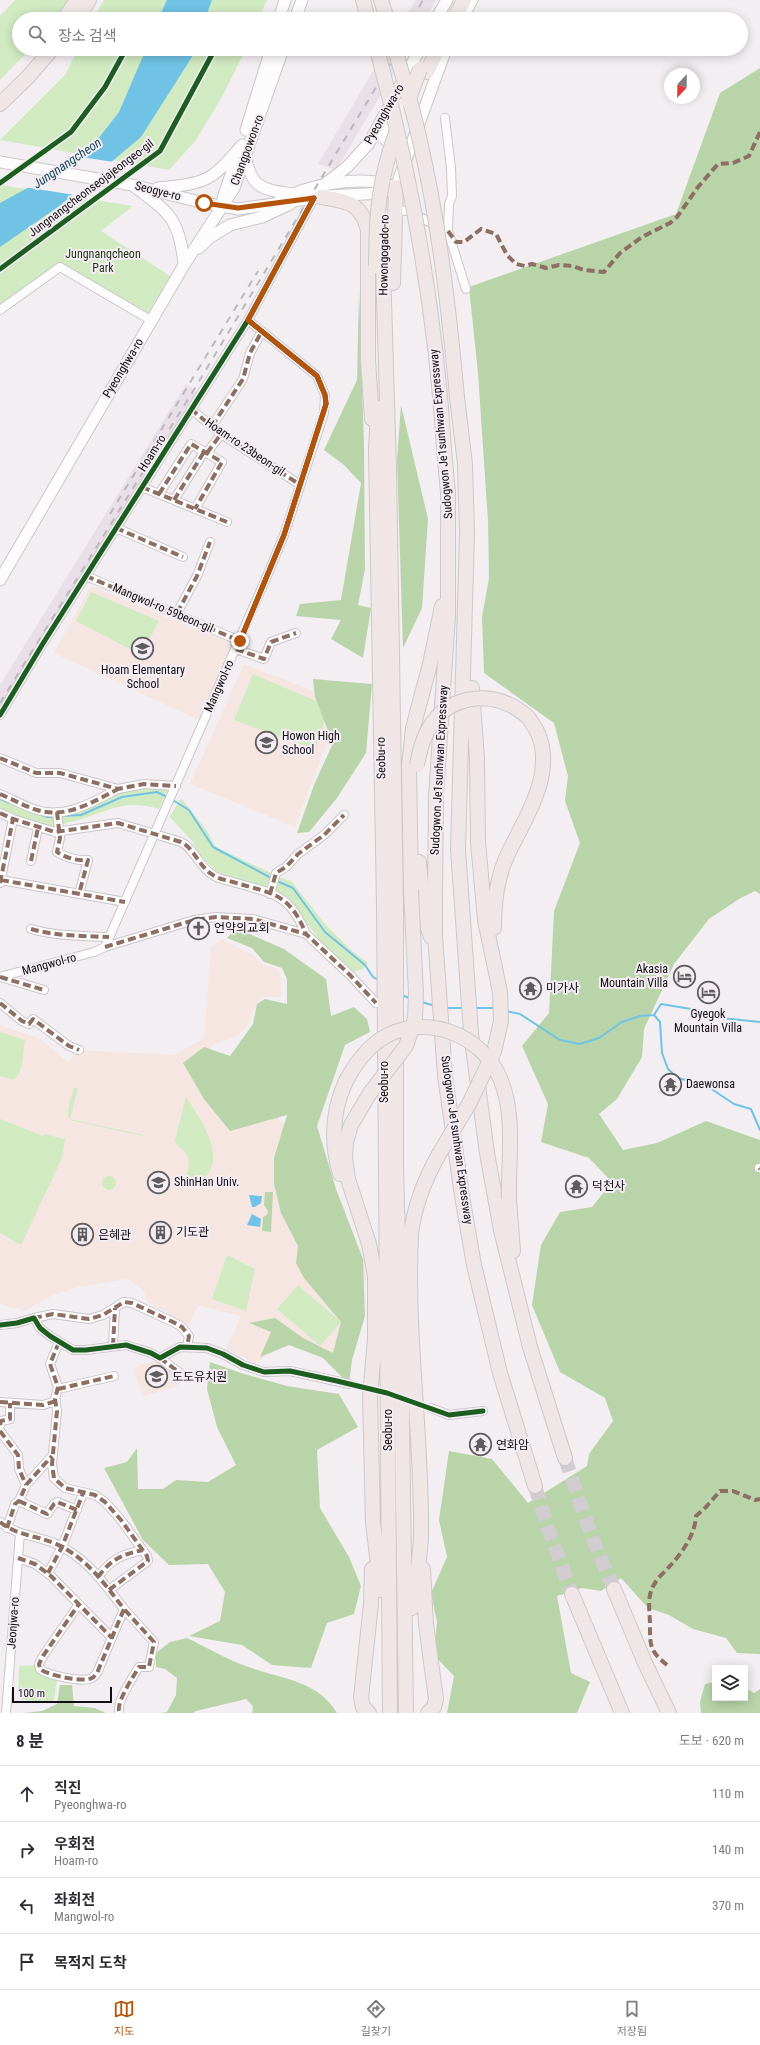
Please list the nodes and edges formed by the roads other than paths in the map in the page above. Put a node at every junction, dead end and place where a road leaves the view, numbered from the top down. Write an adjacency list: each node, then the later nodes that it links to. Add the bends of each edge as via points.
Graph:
1 (77, 0): 11 (highway)
2 (89, 0): 12 (highway)
3 (285, 0): 13 (main road)
4 (302, 0): 14 (main road)
5 (363, 0): 15 (highway)
6 (382, 0): 16 (highway)
7 (447, 0): 17 (main road)
8 (456, 0): 18 (highway)
9 (464, 0): 19 (highway)
10 (472, 0): 20 (main road)
11 (69, 12)
12 (81, 12)
13 (282, 12)
14 (298, 12)
15 (366, 12)
16 (385, 12)
17 (440, 12)
18 (449, 12)
19 (458, 12)
20 (466, 12)
21 (34, 56): 32 (highway)
22 (46, 56): 33 (highway)
23 (269, 56): 37 (main road, Changpowon-ro)
24 (280, 56): 37 (main road, Changpowon-ro)
25 (379, 56): 71 (highway, Sudogwon Je1sunhwan Expressway, bridge, via 417,225 438,378 448,493)
26 (397, 56): 75 (highway, Sudogwon Je1sunhwan Expressway, bridge, via 419,137 447,304 465,464)
27 (416, 56): 34 (main road, Pyeonghwa-ro)
28 (427, 56): 31 (highway, Howongogado-ro)
29 (433, 56): 31 (highway, Howongogado-ro)
30 (443, 56): 36 (main road)
31 (423, 71): 50 (highway, Howongogado-ro, bridge, via 390,181)
32 (0, 91)
33 (0, 104)
34 (387, 110): 36 (main road, via 383,137 390,144 401,145 410,128); 42 (main road, Pyeonghwa-ro, via 369,143)
35 (445, 118): 47 (street, via 452,196 449,204)
36 (420, 121): 40 (main road)
37 (243, 150): 41 (main road, via 208,179 195,184); 43 (main road, via 249,174 258,184 266,190); 44 (main road, Changpowon-ro, via 226,187)
38 (0, 162): 39 (main road, Seogye-ro)
39 (132, 185): 41 (main road, Seogye-ro); 49 (main road, via 169,214 177,226)
40 (396, 187): 42 (main road, Pyeonghwa-ro, via 382,193); 42 (main road, via 374,180 334,184 340,184 344,190); 45 (highway)
41 (149, 188): 44 (main road, Seogye-ro)
42 (322, 194): 43 (main road, Pyeonghwa-ro); 46 (highway, via 354,205 365,218); 53 (street, Hoam-ro)
43 (294, 198): 44 (main road, Pyeonghwa-ro, via 238,208); 49 (main road, via 262,217 230,225 208,238)
44 (221, 207): 49 (main road, Pyeonghwa-ro)
45 (394, 210): 47 (street, via 408,211); 48 (highway)
46 (368, 230): 48 (highway, via 373,226 386,226); 59 (highway, via 368,360 370,408)
47 (448, 231): 51 (street)
48 (394, 234): 61 (highway, via 394,367)
49 (184, 265): 54 (main road, Pyeonghwa-ro)
50 (379, 266): 59 (highway, Howongogado-ro); 61 (highway, Howongogado-ro)
51 (466, 289)
52 (0, 310): 54 (street, via 60,267)
53 (248, 320): 55 (street, Mangwol-ro); 56 (street, Hoam-ro)
54 (152, 321): 73 (main road, Pyeonghwa-ro)
55 (262, 331): 57 (street, via 250,353 243,379); 62 (street, Mangwol-ro, via 317,376 325,395 324,413)
56 (191, 409): 57 (street, Hoam-ro 23beon-gil); 63 (street, Hoam-ro)
57 (212, 426): 58 (street, Hoam-ro 23beon-gil)
58 (221, 434): 60 (street); 62 (street, Hoam-ro 23beon-gil)
59 (376, 450): 96 (highway, Seobu-ro)
60 (206, 452): 64 (street, via 191,444); 65 (street); 66 (street, via 222,462)
61 (388, 469): 96 (highway, Seobu-ro)
62 (299, 484): 77 (street, Mangwol-ro, via 284,535)
63 (142, 487): 64 (street); 68 (street, Hoam-ro)
64 (159, 494): 65 (street)
65 (174, 500): 66 (street)
66 (195, 509): 67 (street)
67 (227, 522)
68 (116, 528): 70 (street); 72 (street, Hoam-ro)
69 (210, 542): 74 (street, via 197,576)
70 (182, 557)
71 (449, 570): 102 (highway, Sudogwon Je1sunhwan Expressway, via 436,796 435,935); 109 (highway, bridge, via 412,736 409,766 415,1020 406,1046 370,1093 351,1125 345,1152 348,1179)
72 (86, 576): 74 (street, Mangwol-ro 59beon-gil); 79 (street, Hoam-ro)
73 (0, 580)
74 (177, 613): 77 (street, Mangwol-ro 59beon-gil)
75 (466, 616): 98 (highway, via 477,759 478,842); 110 (highway, Sudogwon Je1sunhwan Expressway, bridge, via 458,849 470,1032 501,1230)
76 (296, 633): 78 (street, via 271,642 264,658)
77 (240, 641): 78 (street, Mangwol-ro)
78 (236, 649): 81 (street, Mangwol-ro)
79 (0, 715)
80 (0, 758): 82 (street, via 36,773 60,773)
81 (176, 786): 82 (street, via 144,784); 90 (street, Mangwol-ro)
82 (118, 789): 84 (street, via 77,809)
83 (0, 794): 84 (street, via 37,810)
84 (57, 812): 89 (street)
85 (0, 813): 87 (street)
86 (344, 815): 94 (street, via 324,835 276,873)
87 (13, 819): 88 (street); 92 (street)
88 (38, 828): 89 (street); 91 (street)
89 (59, 832): 90 (street, via 118,823); 93 (street, via 57,852 66,858 88,860)
90 (155, 835): 94 (street, via 185,844 215,876); 95 (street)
91 (31, 861)
92 (0, 881): 93 (street)
93 (79, 894): 95 (street)
94 (270, 894): 99 (street, via 291,905)
95 (125, 902): 100 (street)
96 (390, 906): 108 (highway, Seobu-ro)
97 (31, 929): 100 (street, via 44,933)
98 (491, 930): 102 (highway, bridge, via 494,900 508,854 539,789 543,755 539,735 528,717 510,705 490,699 474,698 459,702 433,721 421,743 417,765 417,846 424,918); 139 (highway, bridge, via 500,992 501,1021 494,1052 469,1104 428,1176 412,1223 412,1352 418,1425)
99 (306, 934): 101 (street, Mangwol-ro, via 253,919 216,917 194,920); 106 (street)
100 (109, 937): 101 (street)
101 (105, 947): 103 (street, Mangwol-ro)
102 (438, 955): 132 (highway, Sudogwon Je1sunhwan Expressway, bridge, via 445,1076 462,1196 490,1333)
103 (0, 977): 104 (street)
104 (44, 990)
105 (0, 1003): 107 (street, via 22,1021 29,1024 33,1019 69,1046)
106 (376, 1003)
107 (79, 1050)
108 (390, 1051): 151 (highway, Seobu-ro); 152 (highway, Seobu-ro, via 401,1352)
109 (363, 1226): 110 (highway, bridge, via 340,1174 334,1146 336,1113 346,1081 367,1050 399,1030 433,1027 453,1033 474,1044 492,1063 506,1094); 136 (highway, via 370,1244 375,1276 375,1339 370,1396)
110 (515, 1287): 130 (highway, Sudogwon Je1sunhwan Expressway, via 530,1347)
111 (114, 1308): 112 (street, via 88,1319 53,1314); 115 (street); 116 (street, via 124,1302 132,1303 173,1322 187,1332)
112 (34, 1318): 113 (street); 114 (street, via 40,1328)
113 (0, 1325)
114 (59, 1342): 115 (street, via 73,1350); 121 (street, via 50,1364)
115 (113, 1346): 117 (street, via 134,1346)
116 (187, 1347): 117 (street, via 180,1347); 120 (street, via 208,1348 264,1372 290,1371)
117 (160, 1358): 118 (street)
118 (180, 1374)
119 (114, 1376): 121 (street)
120 (349, 1384)
121 (58, 1389): 122 (street)
122 (56, 1401): 124 (street, via 43,1405); 129 (street, via 58,1411)
123 (0, 1402): 124 (street)
124 (10, 1403): 127 (street, via 10,1420 1,1421)
125 (431, 1408): 126 (street, via 449,1415)
126 (483, 1411)
127 (0, 1425)
128 (0, 1431): 131 (street, via 18,1455 19,1469)
129 (52, 1456): 131 (street); 133 (street, via 52,1471 59,1484)
130 (565, 1458)
131 (26, 1485): 134 (street)
132 (536, 1486)
133 (83, 1493): 135 (street); 141 (street, via 94,1495 105,1502)
134 (19, 1500): 135 (street, via 47,1514 57,1502); 137 (street)
135 (77, 1510): 140 (street)
136 (373, 1523): 151 (highway, via 382,1615); 157 (highway, via 370,1604 361,1698 363,1707)
137 (2, 1525): 138 (street)
138 (20, 1533): 140 (street, via 42,1538); 142 (street, Jeonjwa-ro)
139 (421, 1534): 152 (highway); 158 (highway, via 426,1619 436,1699 434,1707)
140 (62, 1547): 143 (street); 144 (street, via 84,1562)
141 (143, 1550): 144 (street, via 116,1558); 146 (street, via 148,1561)
142 (18, 1558): 143 (street, via 36,1564); 155 (street, Jeonjwa-ro)
143 (48, 1573): 148 (street)
144 (98, 1577): 146 (street)
145 (614, 1589): 160 (highway)
146 (110, 1590): 149 (street)
147 (572, 1594): 159 (highway)
148 (78, 1604): 150 (street); 150 (street, via 43,1656 39,1664 40,1669 51,1675 92,1678 97,1673)
149 (124, 1609): 150 (street); 156 (street, via 154,1642 149,1668 139,1667 118,1707)
150 (112, 1638)
151 (391, 1645): 153 (highway, Seobu-ro)
152 (406, 1654): 154 (highway, Seobu-ro)
153 (390, 1707)
154 (406, 1707)
155 (4, 1709)
156 (119, 1712)
157 (369, 1713)
158 (428, 1713)
159 (622, 1713)
160 (669, 1713)

